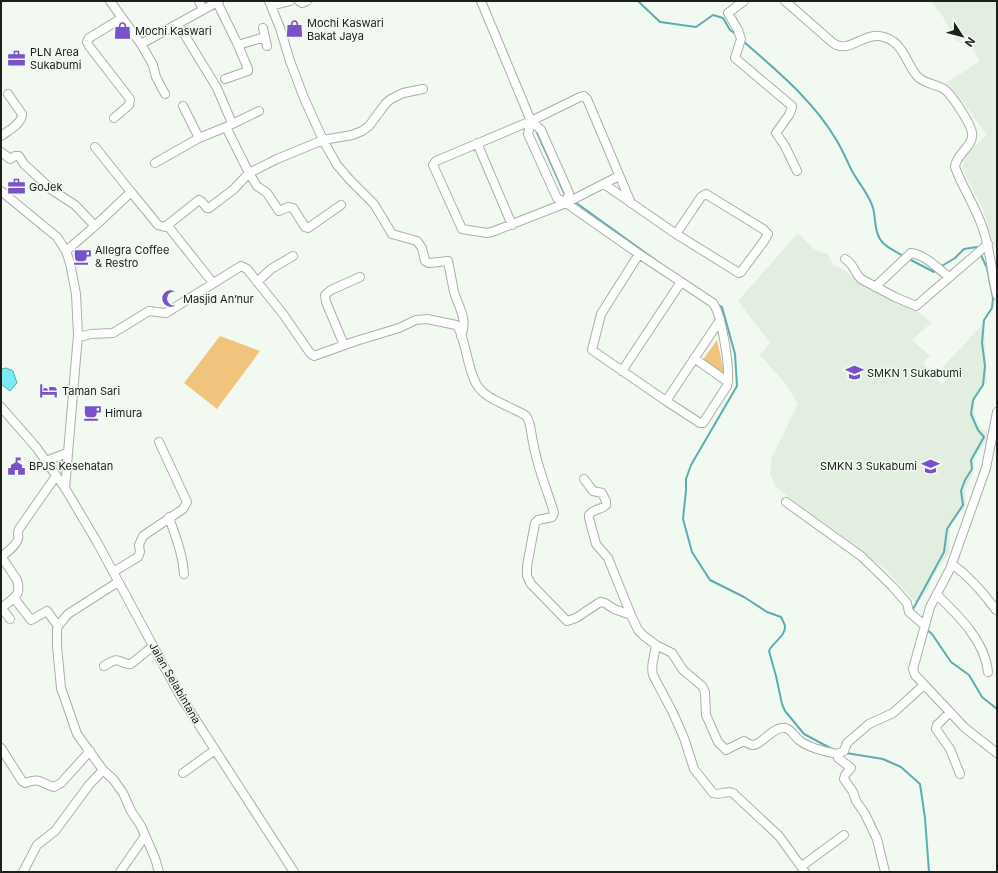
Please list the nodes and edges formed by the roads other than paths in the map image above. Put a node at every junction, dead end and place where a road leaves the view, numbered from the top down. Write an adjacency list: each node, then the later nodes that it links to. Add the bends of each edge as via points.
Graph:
1 (110, 1): 12 (street)
2 (199, 1): 11 (street)
3 (218, 1): 11 (street); 17 (street)
4 (290, 1): 10 (street)
5 (299, 1): 6 (street)
6 (307, 1)
7 (481, 1): 26 (street)
8 (744, 1): 35 (street, via 728,12 741,38 735,58 792,106 776,134)
9 (785, 1): 48 (street, via 839,47 845,47 870,36 888,38 901,49 917,77 946,90 970,124 972,140 957,159 955,167 980,219)
10 (270, 4): 30 (street, via 295,76)
11 (204, 10): 13 (street)
12 (122, 18): 16 (street); 25 (street, via 86,42 130,99 129,105)
13 (178, 24): 16 (street); 27 (street, via 217,88)
14 (263, 28): 15 (street)
15 (265, 37): 17 (street); 18 (street)
16 (141, 44): 22 (street)
17 (238, 45): 19 (street, via 248,71)
18 (267, 46)
19 (225, 79)
20 (423, 89): 30 (street, via 403,93 391,99 362,131)
21 (8, 94): 28 (street, via 22,117)
22 (165, 94)
23 (183, 106): 29 (street)
24 (260, 111): 27 (street)
25 (114, 118)
26 (531, 121): 31 (street); 37 (street, via 584,96); 41 (street, via 541,130 569,193); 41 (street, via 528,134 557,198)
27 (229, 125): 29 (street); 36 (street)
28 (1, 136)
29 (198, 138): 34 (street)
30 (323, 140): 36 (street); 62 (street, via 337,165 374,204 392,234 417,241 422,248 425,261 429,263 448,261 464,325)
31 (477, 143): 45 (street); 45 (street, via 436,161 433,165 462,229 489,233)
32 (94, 147): 40 (street)
33 (1, 152): 46 (street, via 10,160 19,156 52,190 75,205)
34 (155, 163)
35 (797, 171)
36 (249, 173): 43 (street, via 278,210 294,208 306,228); 44 (street, via 234,189 209,208 199,200)
37 (619, 176): 38 (street); 42 (street)
38 (604, 184): 41 (street); 42 (street)
39 (1, 191): 49 (street, via 57,238)
40 (131, 192): 44 (street, via 158,225); 46 (street)
41 (566, 203): 45 (street); 50 (street)
42 (631, 203): 47 (street)
43 (341, 205)
44 (167, 225): 57 (street)
45 (512, 225)
46 (95, 226): 49 (street)
47 (676, 234): 47 (street, via 740,273 768,234 706,194)
48 (988, 244): 54 (street); 59 (street)
49 (66, 251): 61 (street, via 76,294)
50 (639, 254): 56 (street); 65 (street, via 601,314 592,348)
51 (293, 256): 55 (street, via 271,269)
52 (845, 259): 58 (street, via 853,265 861,279)
53 (360, 277): 63 (street, via 325,295)
54 (949, 277): 58 (street, via 916,306); 58 (street, via 926,259 911,253)
55 (257, 282): 57 (street, via 247,269 241,266); 63 (street, via 312,356)
56 (681, 282): 60 (street, via 713,303); 65 (street)
57 (213, 283): 61 (street, via 170,311 146,312 114,333)
58 (875, 286)
59 (997, 295)
60 (720, 320): 64 (street); 66 (street, via 728,365)
61 (78, 335): 71 (street)
62 (461, 336): 63 (street, via 456,325 422,319); 86 (street, via 468,364 478,386 488,396 528,419 536,458 554,513 552,517 535,523 527,566 528,580 568,621 600,602)
63 (344, 345)
64 (694, 358): 66 (street); 67 (street)
65 (622, 371): 67 (street)
66 (728, 382): 67 (street, via 703,423)
67 (666, 401)
68 (1, 407): 72 (street, Jalan Selabintana)
69 (997, 412): 79 (street, via 986,468)
70 (159, 442): 77 (street, via 187,502 183,508)
71 (67, 453): 72 (street); 75 (street)
72 (46, 462): 73 (street, Jalan Selabintana)
73 (56, 476): 75 (street, Jalan Selabintana); 78 (street, via 17,532 16,542)
74 (584, 479): 86 (street, via 593,491 602,493 606,501 605,507 592,512 589,518 596,544 608,558)
75 (65, 488): 80 (street, Jalan Selabintana)
76 (786, 502): 88 (street, via 861,556 892,586 907,603 909,612)
77 (169, 517): 80 (street, via 143,536 138,557); 81 (street, via 181,553)
78 (1, 556): 84 (street, via 17,580 18,593)
79 (952, 564): 83 (street); 85 (street, via 976,583)
80 (113, 572): 82 (street, Jalan Selabintana)
81 (184, 574)
82 (118, 582): 89 (street, via 68,614); 91 (street, Jalan Selabintana)
83 (937, 594): 88 (street); 93 (street, via 960,616 983,650)
84 (14, 598): 87 (street, via 3,608); 89 (street, via 31,620 47,611)
85 (996, 610)
86 (631, 615): 90 (street, via 640,632)
87 (10, 619)
88 (924, 625): 94 (street, via 913,670)
89 (58, 626): 98 (street, via 59,674 63,695 76,734)
90 (656, 645): 100 (street, via 672,653 683,670 702,686 705,692 706,715 724,749 730,749 744,741 754,745 776,730 788,728 798,740 808,746); 107 (street, via 651,669 676,719 694,769 713,793 733,793 760,817 779,836)
91 (153, 646): 92 (street, via 131,664 114,660); 97 (street, Jalan Selabintana)
92 (104, 666)
93 (988, 672)
94 (924, 684): 95 (street); 100 (street, via 902,706 869,724 847,743 844,751)
95 (950, 712): 99 (street, via 965,728); 104 (street, via 936,729 950,749)
96 (1, 748): 101 (street)
97 (215, 750): 103 (street); 111 (street, Jalan Selabintana)
98 (90, 751): 101 (street, via 61,783 54,787 37,779 24,782); 102 (street)
99 (997, 753)
100 (837, 754): 112 (street, via 841,762 851,768 844,779 877,840)
101 (4, 760)
102 (103, 770): 106 (street, via 123,793); 108 (street, via 55,831 37,845)
103 (183, 772)
104 (960, 774)
105 (844, 835): 107 (street)
106 (145, 836): 109 (street); 110 (street)
107 (804, 869)
108 (22, 872)
109 (120, 872)
110 (159, 872)
111 (294, 872)
112 (885, 872)

